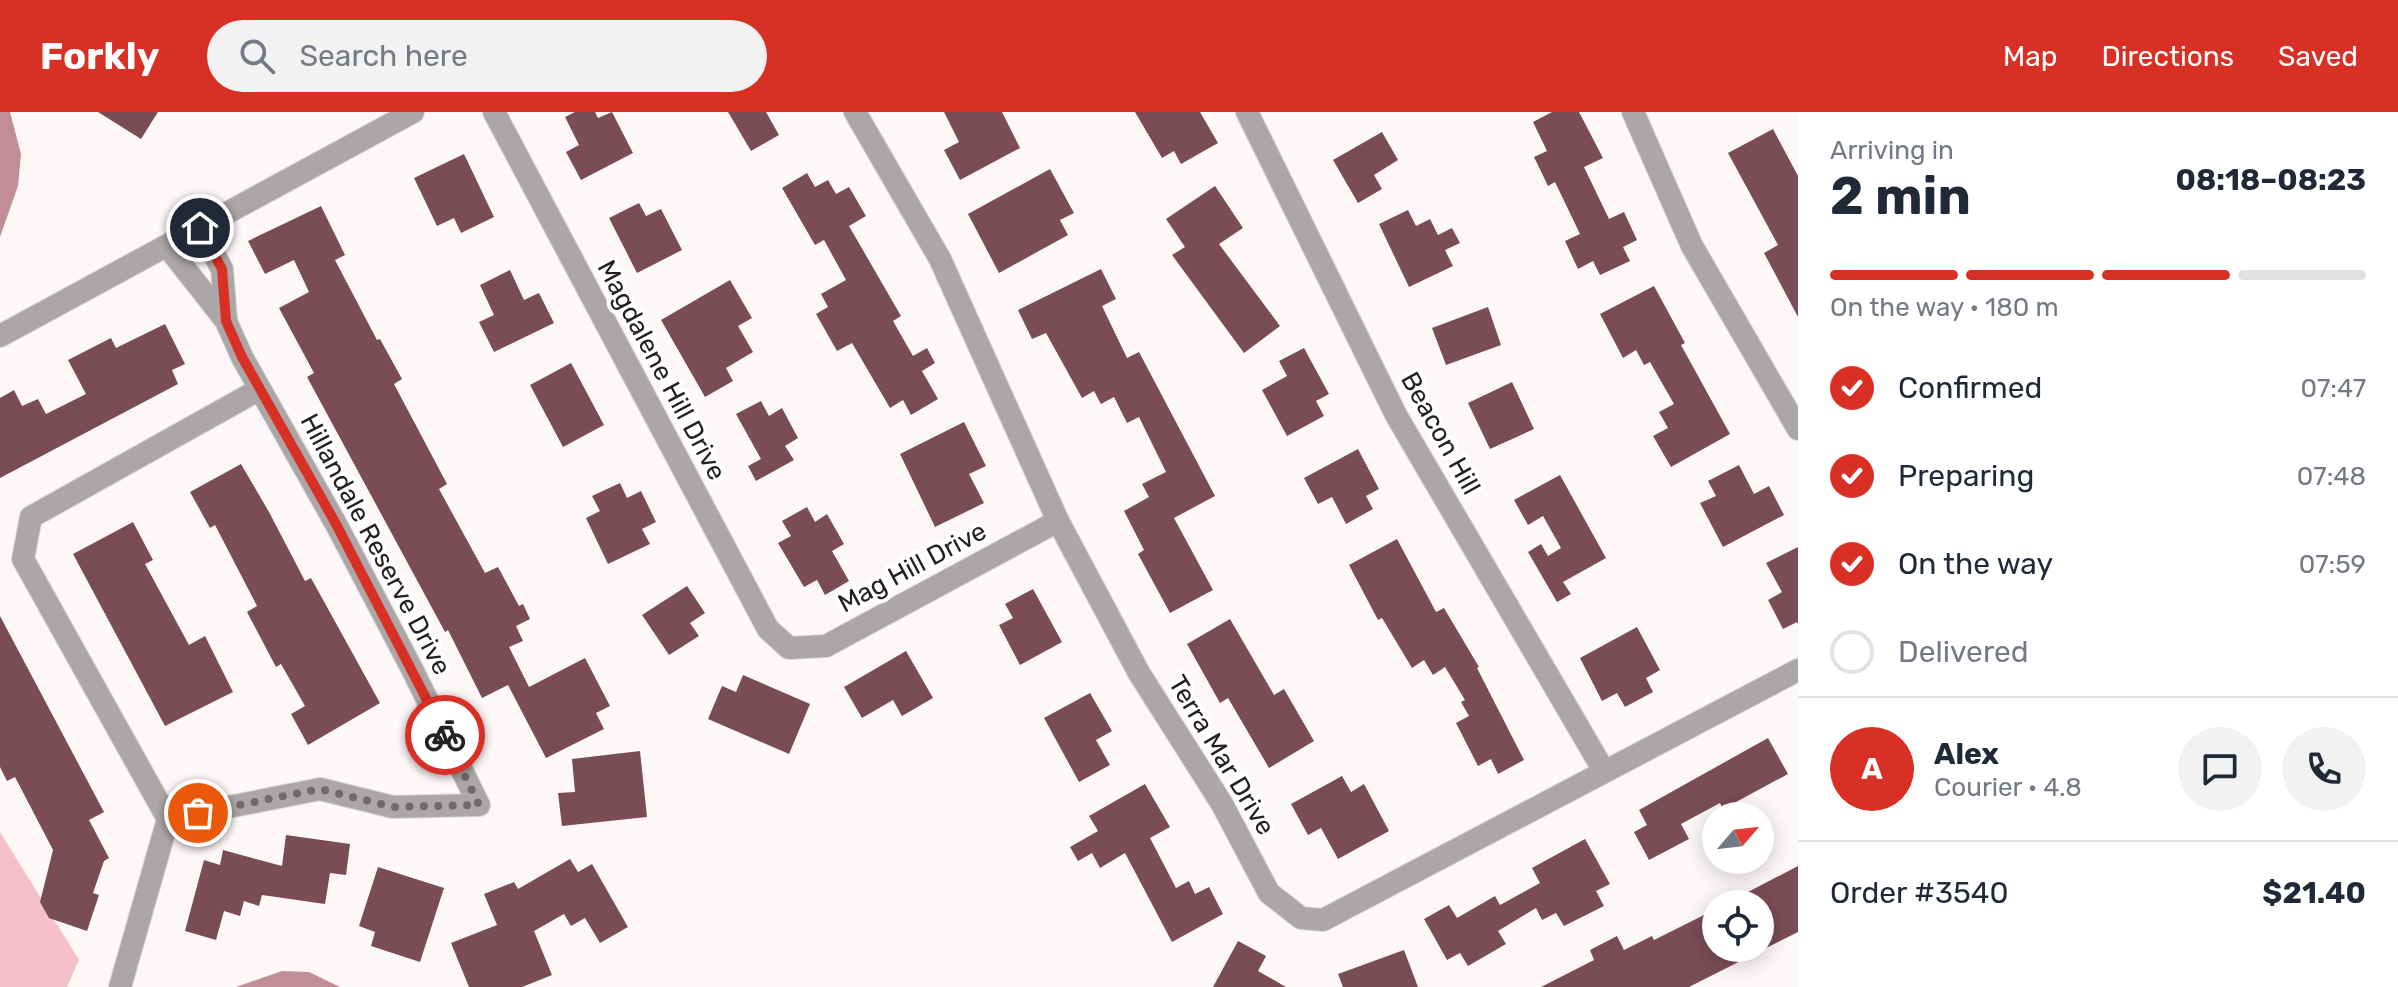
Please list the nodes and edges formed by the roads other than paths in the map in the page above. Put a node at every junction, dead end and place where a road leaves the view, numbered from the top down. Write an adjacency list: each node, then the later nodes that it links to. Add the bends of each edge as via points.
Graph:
1 (413, 112): 6 (street)
2 (494, 112): 13 (street, Magdalene Hill Drive, via 768,629)
3 (855, 112): 12 (street, Terra Mar Drive, via 940,259)
4 (1247, 112): 15 (street, Beacon Hill, via 1396,415)
5 (1633, 112): 11 (street, via 1692,246)
6 (200, 228): 7 (street); 8 (street, Hillandale Reserve Drive, via 222,269)
7 (167, 246): 8 (street, Hillandale Reserve Drive); 9 (street)
8 (226, 321): 10 (street, Hillandale Reserve Drive)
9 (0, 336)
10 (260, 389): 16 (street, via 31,517 23,559); 16 (street, Hillandale Reserve Drive, via 412,669 479,805 393,807 320,789)
11 (1798, 429)
12 (1058, 521): 13 (street, Mag Hill Drive, via 826,646); 15 (street, Terra Mar Drive, via 1139,673 1222,804 1269,893 1301,918 1323,920)
13 (789, 648)
14 (1798, 670): 15 (street, Terra Mar Drive)
15 (1604, 771)
16 (168, 819): 17 (street)
17 (120, 987)

